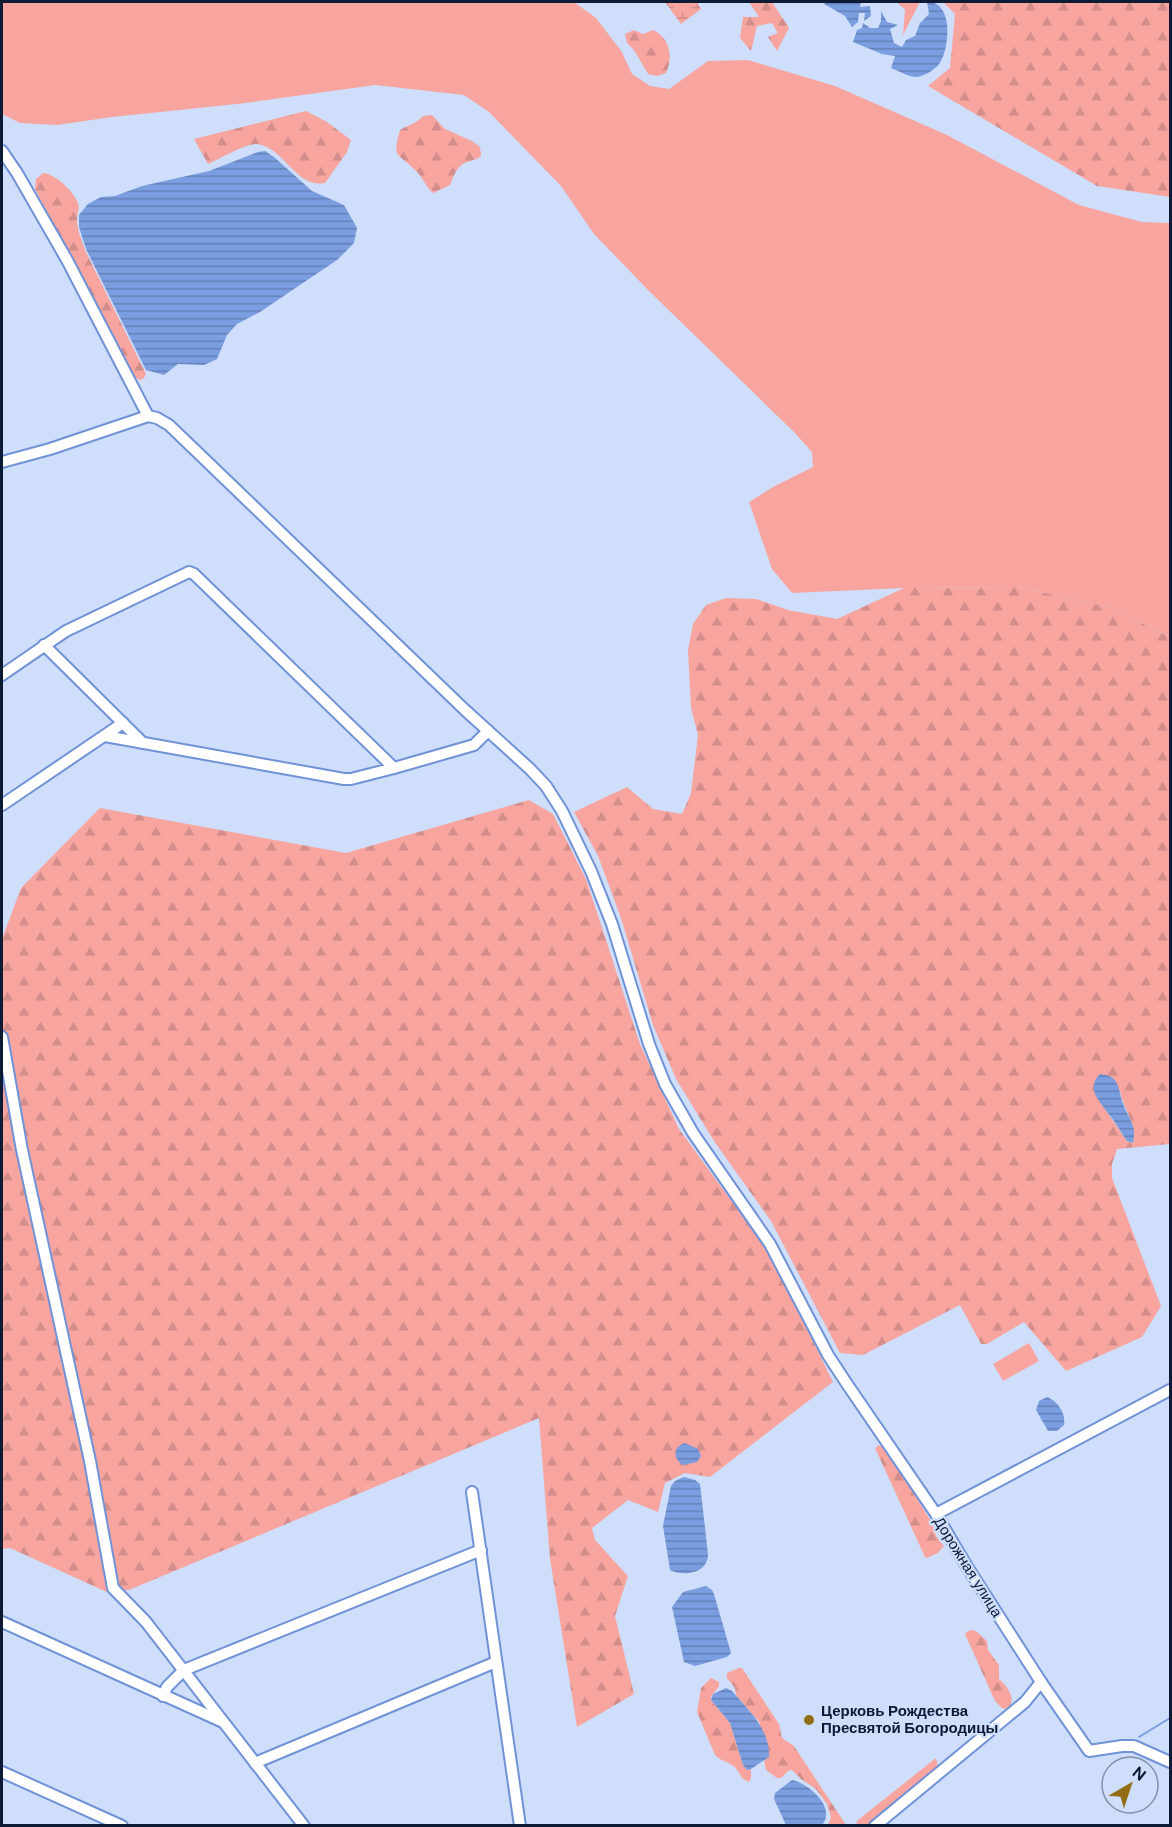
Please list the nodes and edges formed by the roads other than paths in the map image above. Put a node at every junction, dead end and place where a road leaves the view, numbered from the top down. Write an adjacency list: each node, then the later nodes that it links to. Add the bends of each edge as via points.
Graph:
1 (2, 151): 2 (street, via 67,260)
2 (148, 416): 3 (street); 7 (street, Дорожная улица, via 169,425)
3 (2, 462)
4 (44, 645): 5 (street); 6 (street); 10 (street, via 189,572)
5 (2, 675)
6 (123, 723): 8 (street); 9 (street)
7 (488, 731): 10 (street, via 474,745); 15 (street, Дорожная улица, via 546,786 562,811 612,924 665,1084 693,1133 770,1244 828,1355)
8 (105, 736): 9 (street); 11 (street)
9 (143, 743): 10 (street, via 344,779)
10 (394, 768)
11 (2, 805)
12 (2, 1037): 19 (street, via 113,1588)
13 (1170, 1390): 15 (street)
14 (472, 1492): 16 (street)
15 (936, 1514): 20 (street, Дорожная улица)
16 (481, 1550): 18 (street); 19 (street)
17 (2, 1622): 21 (street)
18 (496, 1662): 24 (street); 28 (street)
19 (184, 1670): 21 (street); 22 (street)
20 (1041, 1682): 23 (street, Дорожная улица, via 1089,1752 1134,1746); 29 (street, via 1025,1702)
21 (163, 1696): 22 (street)
22 (225, 1723): 24 (street)
23 (1170, 1762)
24 (255, 1763): 27 (street)
25 (2, 1772): 26 (street)
26 (122, 1826)
27 (304, 1826)
28 (520, 1826)
29 (875, 1826)

